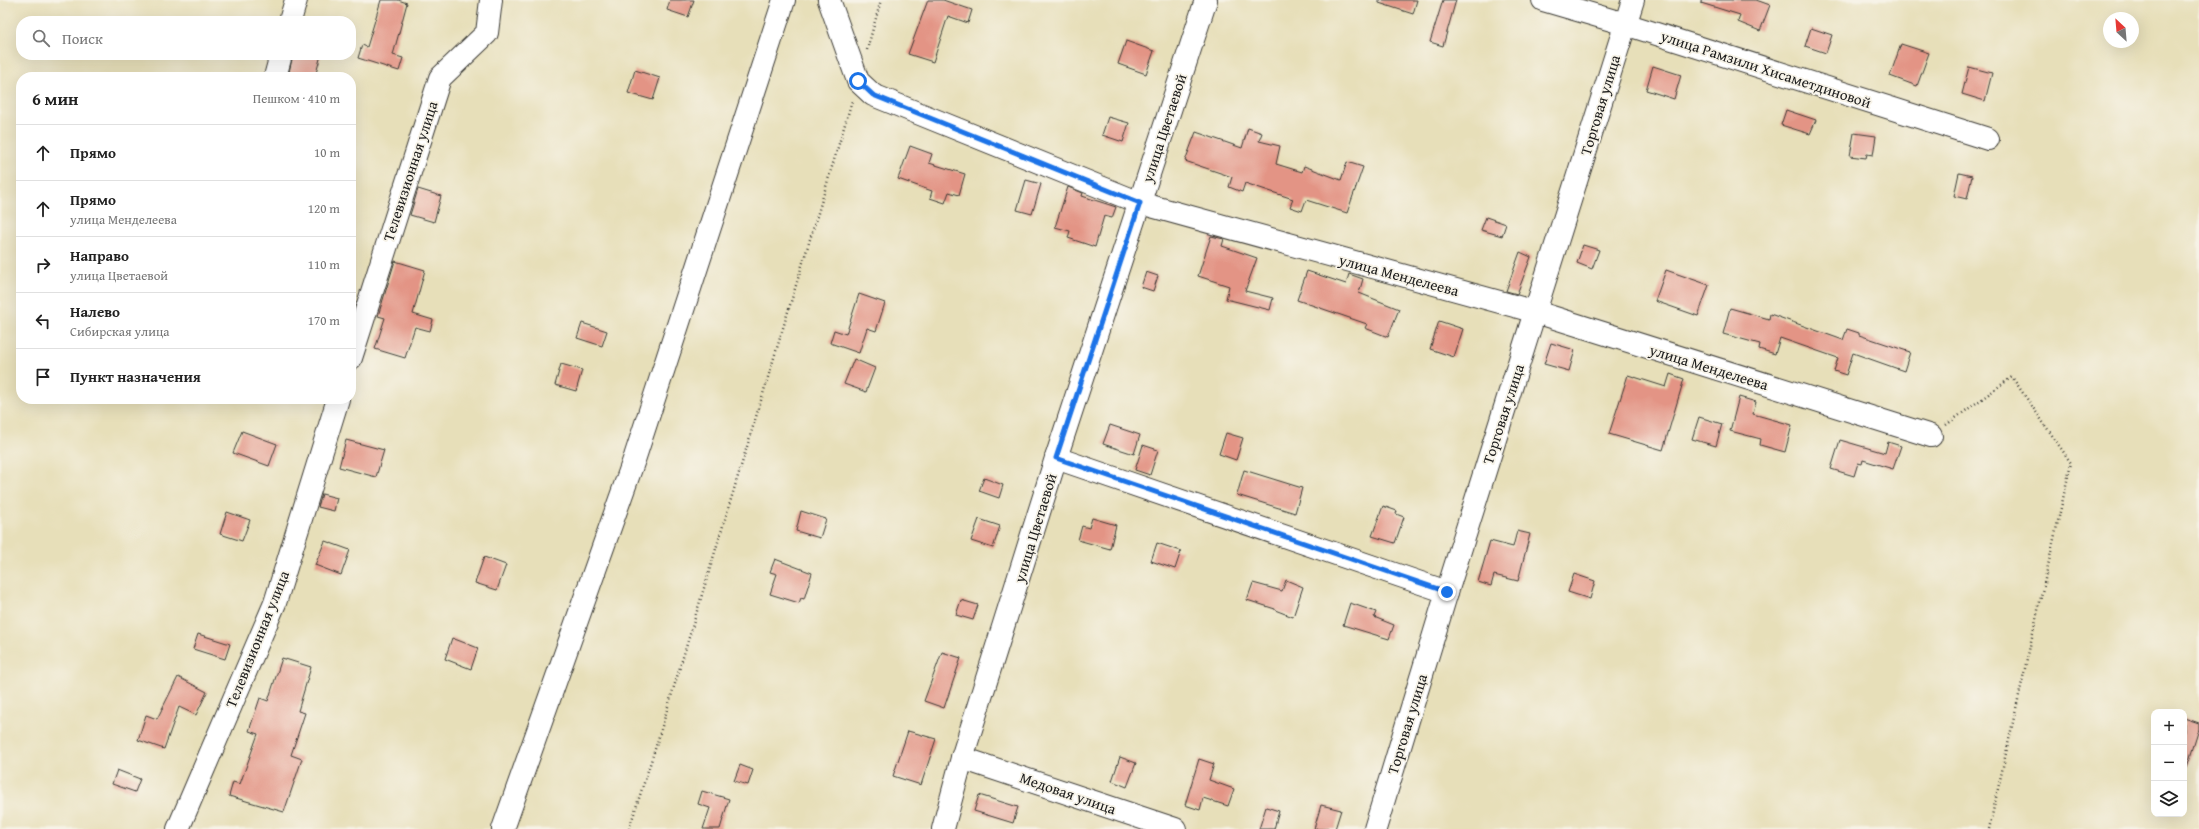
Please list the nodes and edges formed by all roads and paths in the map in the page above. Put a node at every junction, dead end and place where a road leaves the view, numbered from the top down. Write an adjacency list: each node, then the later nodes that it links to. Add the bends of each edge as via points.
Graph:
1 (296, 0): 9 (street)
2 (491, 0): 18 (street, Телевизионная улица, via 487,33 440,78)
3 (784, 0): 25 (street, via 635,457)
4 (829, 0): 14 (street)
5 (881, 0): 11 (path)
6 (1206, 0): 16 (street, улица Цветаевой)
7 (1543, 0): 10 (street, улица Рамзили Хисаметдиновой)
8 (1633, 0): 10 (street, Торговая улица)
9 (291, 16)
10 (1625, 24): 15 (street, улица Рамзили Хисаметдиновой); 17 (street, Торговая улица)
11 (866, 52)
12 (280, 60): 13 (street)
13 (276, 72)
14 (866, 88): 16 (street, улица Менделеева); 26 (path)
15 (1988, 140)
16 (1140, 203): 17 (street, улица Менделеева); 21 (street, улица Цветаевой)
17 (1536, 312): 20 (street, улица Менделеева); 22 (street, Торговая улица)
18 (356, 342)
19 (336, 404): 24 (street, Телевизионная улица, via 276,603)
20 (1931, 436): 30 (path, via 2012,377 2072,463)
21 (1056, 458): 22 (street); 23 (street, улица Цветаевой)
22 (1447, 592): 29 (street, Торговая улица)
23 (962, 758): 27 (street, улица Цветаевой); 28 (street, Медовая улица)
24 (178, 829)
25 (503, 829)
26 (629, 829)
27 (943, 829)
28 (1175, 829)
29 (1375, 829)
30 (1989, 829)

